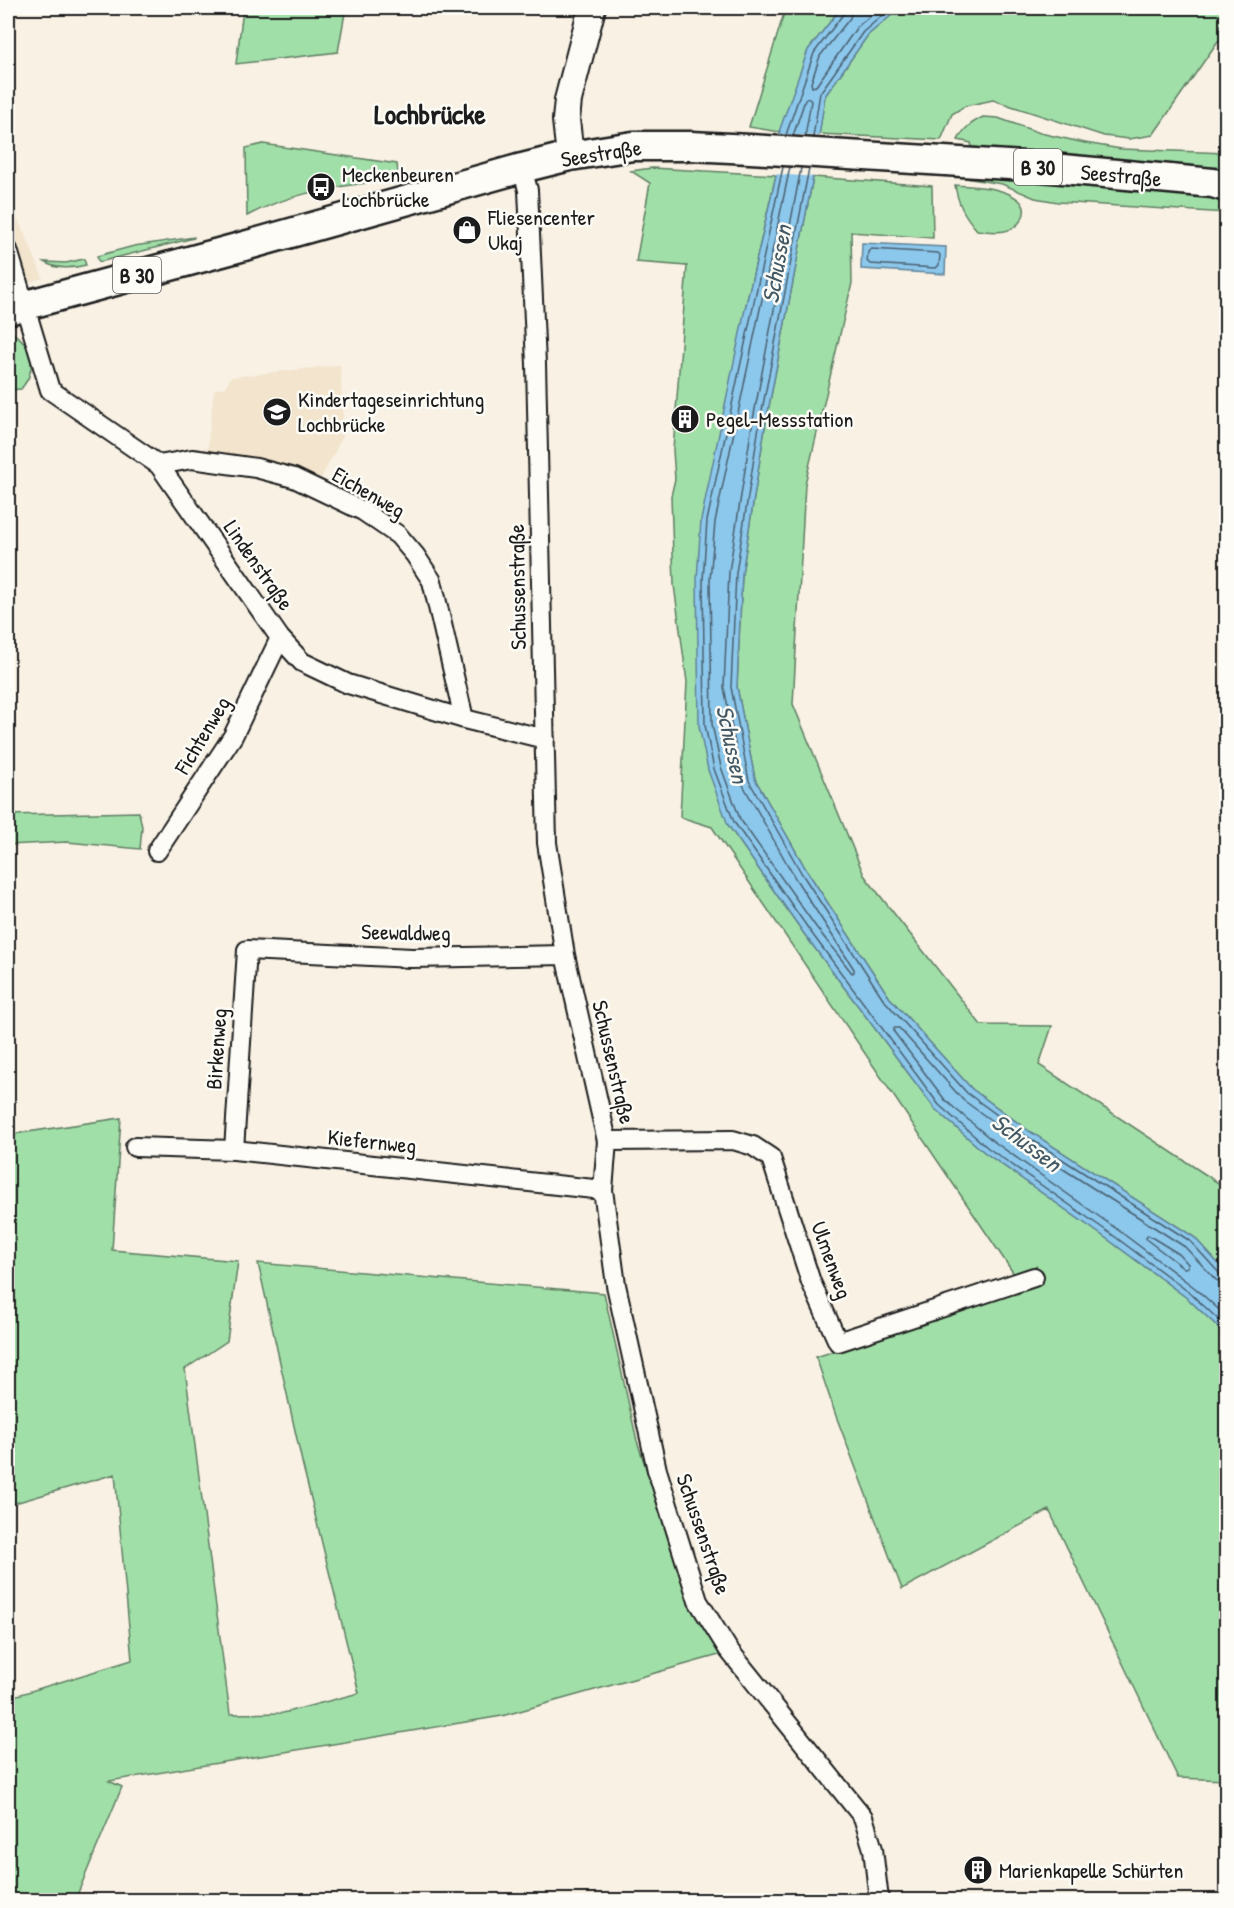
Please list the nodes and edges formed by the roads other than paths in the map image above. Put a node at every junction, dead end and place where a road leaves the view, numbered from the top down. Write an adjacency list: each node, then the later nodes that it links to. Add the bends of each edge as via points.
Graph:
1 (592, 8): 2 (street, via 568,100)
2 (570, 156): 3 (main road, Seestraße / B 30); 4 (main road, Seestraße / B 30, via 633,146 691,146 1041,167)
3 (522, 168): 6 (main road, Seestraße / B 30); 10 (street, Schussenstraße, via 528,190 536,364)
4 (1222, 184)
5 (8, 250): 6 (street, Lindenstraße, via 13,263)
6 (16, 307): 7 (street, Lindenstraße, via 50,390)
7 (159, 465): 8 (street, Lindenstraße); 9 (street, Eichenweg, via 192,459 294,478 363,511 398,535 432,580)
8 (280, 638): 9 (street, Lindenstraße, via 302,662 348,684); 11 (street, Fichtenweg, via 233,736)
9 (464, 719): 10 (street, Lindenstraße)
10 (544, 739): 13 (street, Schussenstraße, via 547,843)
11 (157, 851)
12 (247, 950): 13 (street, Seewaldweg, via 412,958); 16 (street, Birkenweg)
13 (566, 955): 14 (street, Schussenstraße)
14 (607, 1141): 17 (street, Schussenstraße); 18 (street, Ulmenweg, via 733,1140 753,1146 771,1158 811,1282 838,1342)
15 (135, 1147): 16 (street, Kiefernweg)
16 (234, 1150): 17 (street, Kiefernweg)
17 (603, 1190): 19 (street, Schussenstraße, via 616,1285 657,1470 698,1601 728,1648 863,1817 873,1849)
18 (1034, 1277)
19 (879, 1900)

